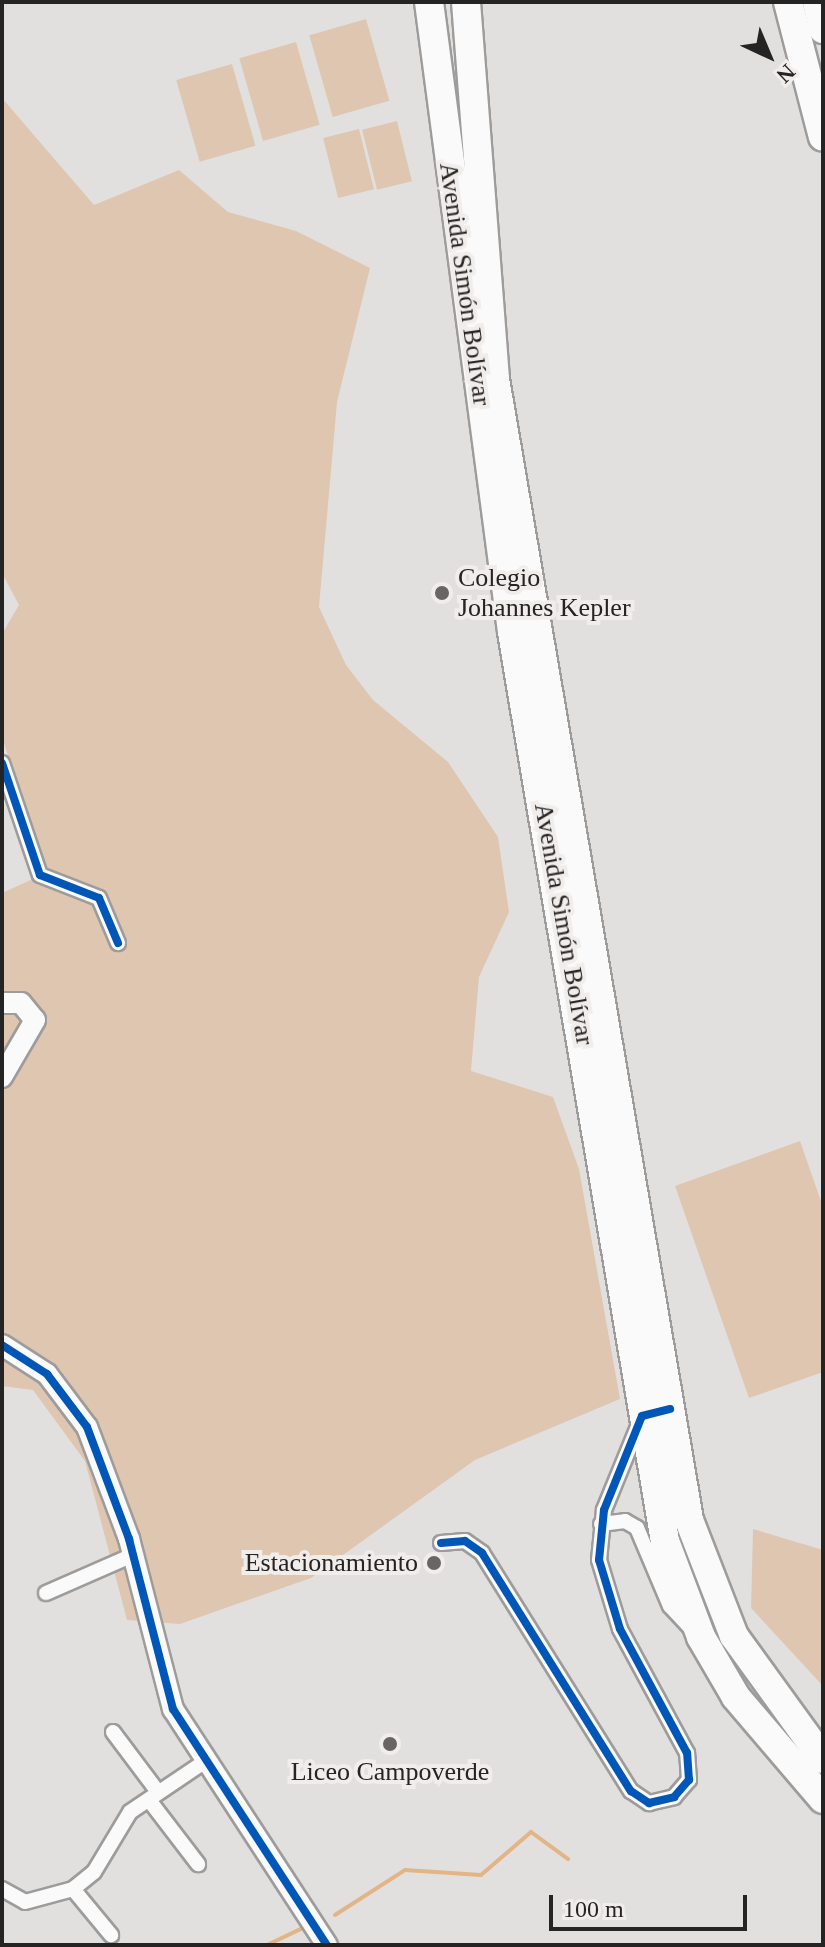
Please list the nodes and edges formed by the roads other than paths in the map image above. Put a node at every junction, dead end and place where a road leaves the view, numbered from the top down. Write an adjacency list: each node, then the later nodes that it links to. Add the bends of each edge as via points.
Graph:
1 (429, 2): 13 (highway, Avenida Simón Bolívar, via 512,632)
2 (466, 2): 12 (highway, Avenida Simón Bolívar, via 495,379)
3 (788, 2): 6 (highway)
4 (817, 2): 5 (highway)
5 (823, 29)
6 (823, 137)
7 (2, 763): 8 (street, via 40,875 99,898)
8 (118, 943)
9 (2, 1003): 10 (street, via 21,1003 35,1020)
10 (2, 1077)
11 (2, 1345): 16 (street, via 47,1374 87,1427)
12 (670, 1409): 13 (street); 20 (highway, Avenida Simón Bolívar, via 689,1520 709,1580 734,1636)
13 (642, 1416): 14 (street); 18 (highway, Avenida Simón Bolívar, via 665,1541)
14 (601, 1524): 15 (street, via 599,1560 620,1629 690,1765 689,1780 674,1797 649,1803 631,1791 599,1744 482,1553 465,1541); 18 (street, via 625,1521 637,1528 670,1606)
15 (441, 1543)
16 (133, 1555): 17 (street); 21 (street, via 160,1671)
17 (46, 1593)
18 (701, 1637): 23 (highway, Avenida Simón Bolívar, via 771,1744)
19 (113, 1732): 22 (street)
20 (823, 1759)
21 (204, 1762): 22 (street); 28 (street)
22 (154, 1796): 24 (street); 26 (street, via 130,1812 94,1872)
23 (823, 1799)
24 (198, 1864)
25 (2, 1889): 26 (street, via 25,1902)
26 (73, 1889): 27 (street)
27 (111, 1935)
28 (327, 1945)

